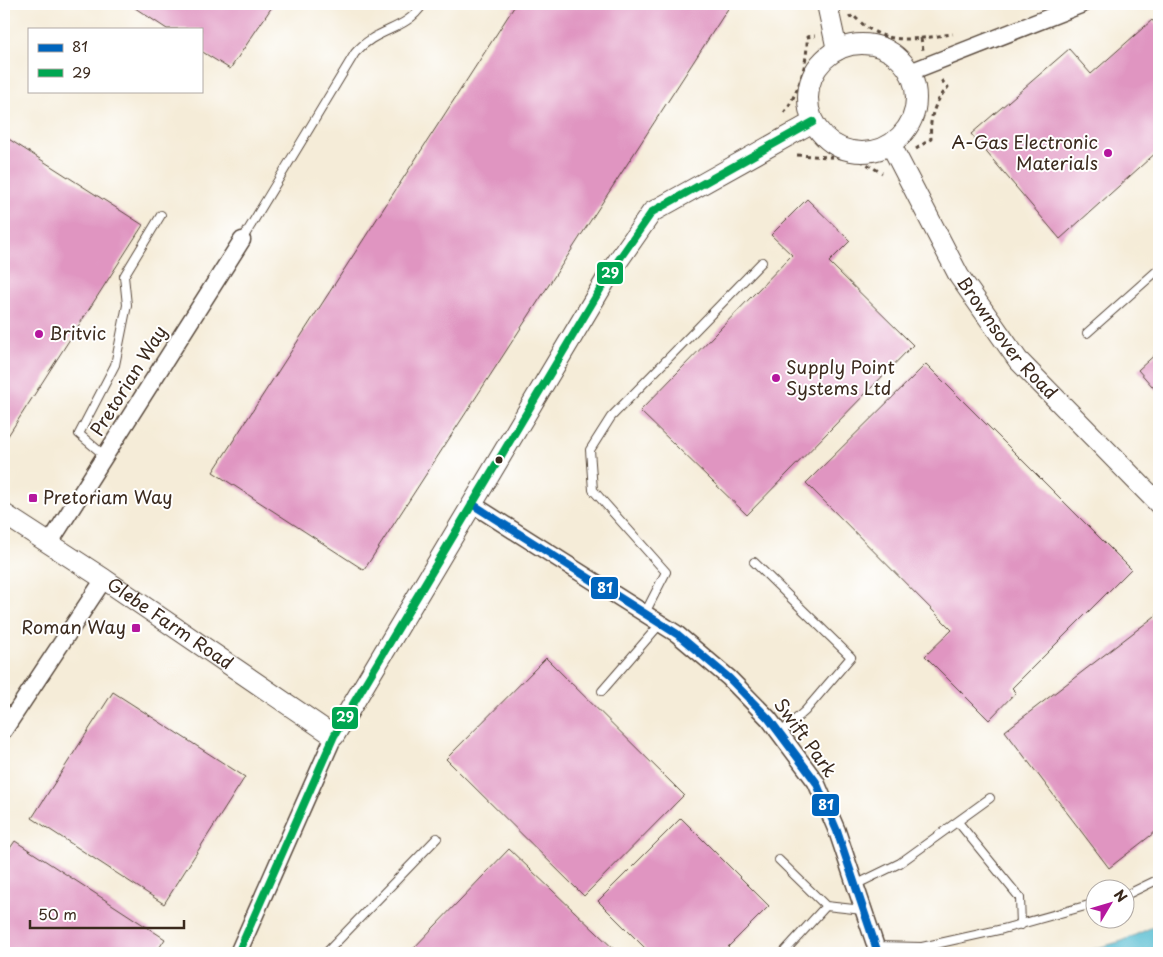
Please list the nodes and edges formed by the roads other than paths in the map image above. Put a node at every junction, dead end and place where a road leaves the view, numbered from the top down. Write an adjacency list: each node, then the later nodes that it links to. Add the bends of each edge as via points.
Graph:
1 (423, 4): 9 (lane, via 410,20 370,39 356,53)
2 (826, 4): 4 (street)
3 (1083, 4): 5 (street)
4 (837, 50): 5 (street, via 853,44 870,44 886,49); 6 (street, via 823,59 808,89 808,106)
5 (910, 72): 7 (street, via 917,104 903,135)
6 (813, 122): 7 (street, via 838,148 856,153 874,152); 14 (street, via 652,212 613,268)
7 (890, 145): 15 (street, Brownsover Road, via 959,276 1018,360)
8 (161, 214): 13 (lane, via 124,276 127,305 115,365 79,434)
9 (242, 240): 13 (street, Pretorian Way)
10 (762, 262): 20 (lane, via 611,418 590,450 593,490 666,572)
11 (1159, 269): 12 (lane)
12 (1088, 332)
13 (105, 456): 17 (street, Pretorian Way)
14 (472, 504): 20 (street, Swift Park); 25 (street)
15 (1159, 504)
16 (4, 514): 17 (street, Glebe Farm Road)
17 (49, 544): 19 (street, Glebe Farm Road)
18 (754, 562): 24 (lane, via 851,658 805,711)
19 (104, 579): 23 (street); 25 (street, Glebe Farm Road)
20 (645, 613): 21 (street, Swift Park)
21 (661, 624): 22 (lane); 24 (street, Swift Park, via 729,678)
22 (602, 691)
23 (4, 730)
24 (780, 733): 31 (street, Swift Park, via 816,782)
25 (334, 736): 38 (street)
26 (990, 798): 27 (lane)
27 (958, 822): 31 (lane, via 900,863); 36 (lane, via 1020,898)
28 (437, 838): 39 (lane)
29 (778, 860): 33 (lane)
30 (1159, 879): 32 (lane)
31 (855, 885): 35 (street, Swift Park)
32 (1136, 890)
33 (826, 906): 35 (lane); 40 (lane)
34 (1086, 906): 36 (lane)
35 (863, 910): 37 (street, Swift Park)
36 (1020, 925): 37 (lane, via 922,947)
37 (877, 950)
38 (238, 953)
39 (326, 953)
40 (783, 953)

